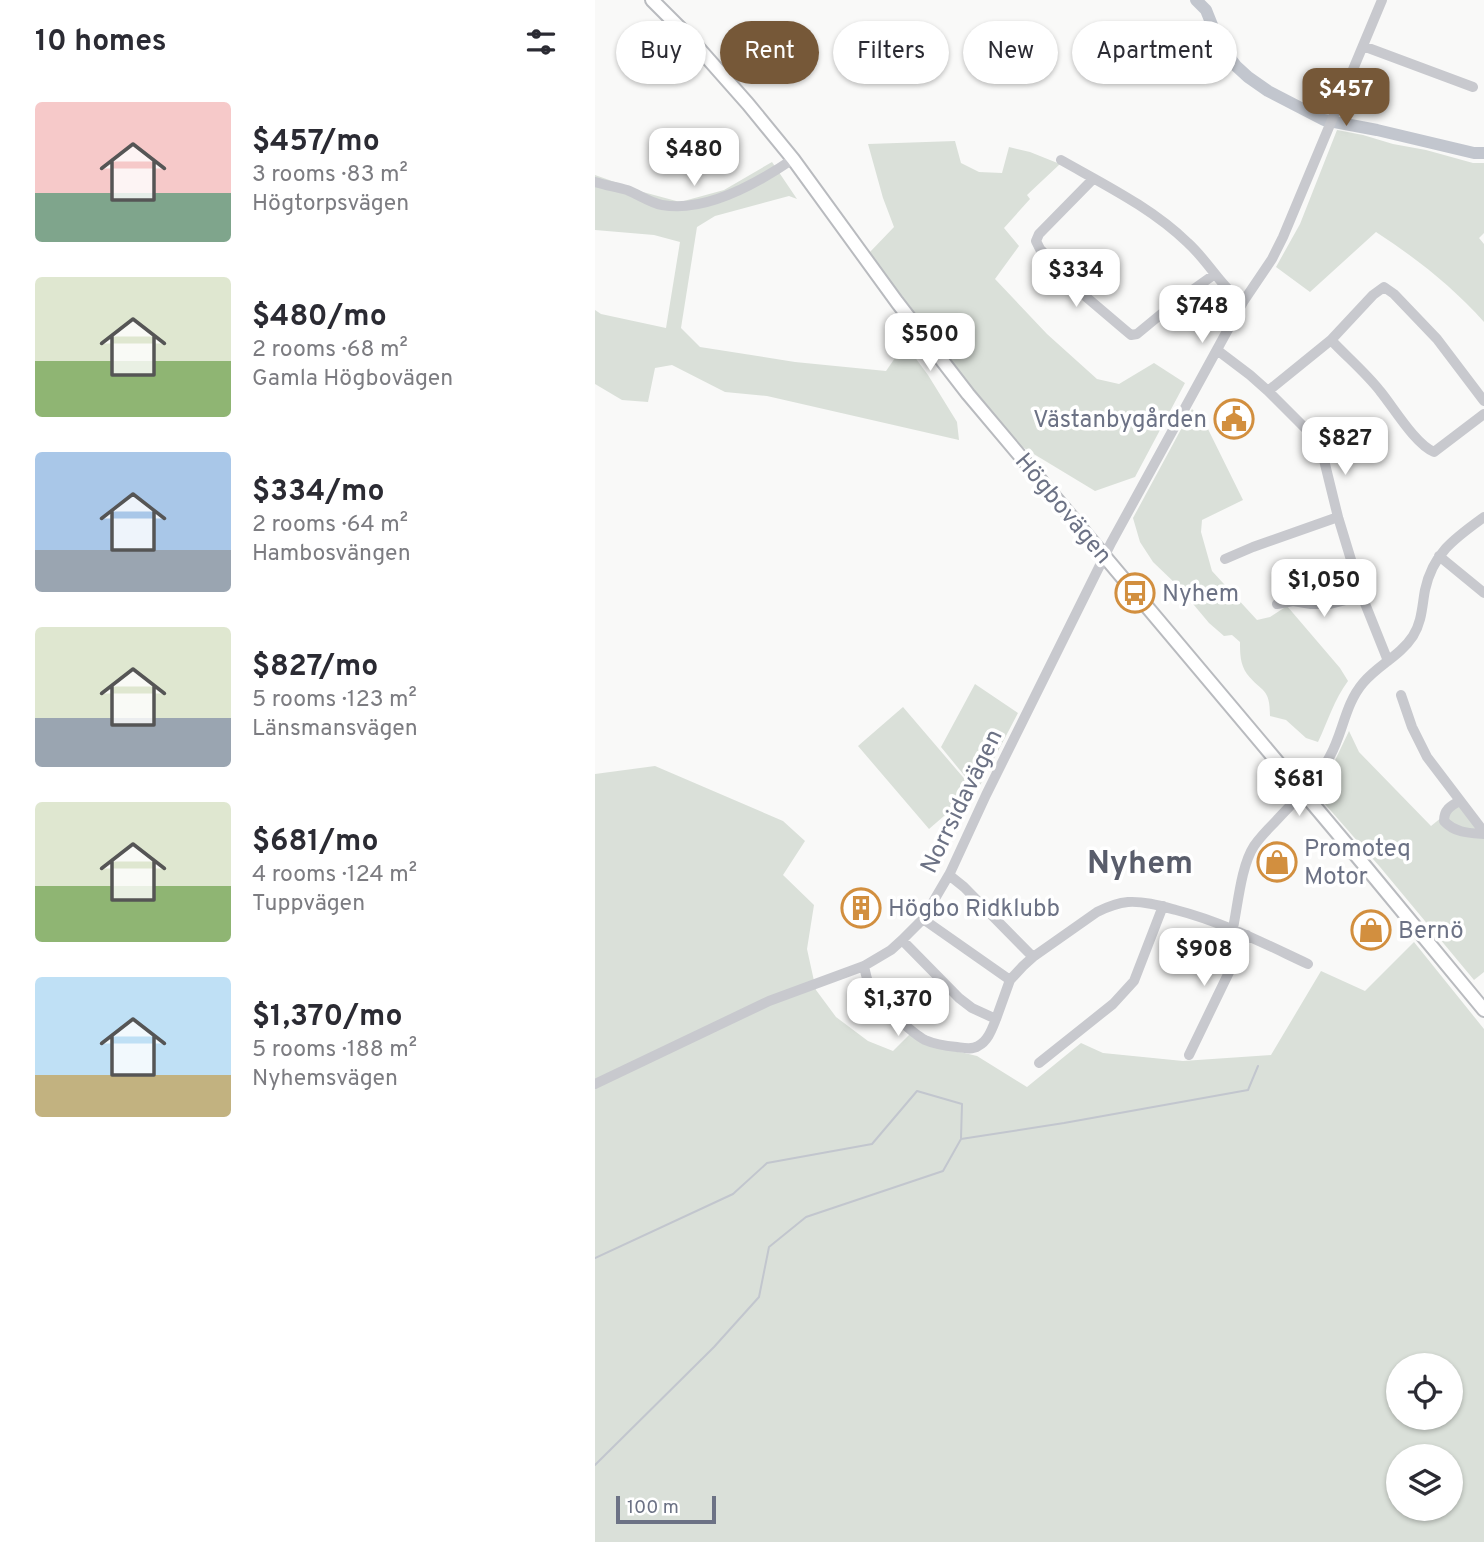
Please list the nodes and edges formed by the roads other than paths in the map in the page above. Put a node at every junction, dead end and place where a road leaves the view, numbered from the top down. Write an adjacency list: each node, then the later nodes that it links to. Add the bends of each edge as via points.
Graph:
1 (652, 0): 5 (main road, Högbovägen)
2 (1382, 0): 3 (street, Norrsidavägen)
3 (1363, 46): 4 (street); 10 (street, Norrsidavägen, via 1283,237)
4 (1473, 87)
5 (793, 159): 8 (street, via 753,184 685,206 660,205); 19 (main road, Högbovägen, via 968,394)
6 (1061, 160): 7 (street)
7 (1093, 179): 9 (street, via 1164,222); 9 (street, via 1036,241 1084,296 1131,335)
8 (595, 182)
9 (1215, 274): 10 (street)
10 (1243, 302): 12 (street, Norrsidavägen)
11 (1331, 340): 13 (street); 14 (street, via 1378,290 1387,288 1437,339); 15 (street, via 1430,451)
12 (1217, 350): 13 (street); 19 (street, Norrsidavägen)
13 (1268, 391): 16 (street, via 1315,442)
14 (1484, 401)
15 (1484, 414)
16 (1338, 517): 20 (street); 22 (street)
17 (1484, 517): 18 (street)
18 (1439, 556): 21 (street); 24 (street, via 1429,576 1416,632)
19 (1104, 557): 26 (main road, Högbovägen); 29 (street, Norrsidavägen)
20 (1225, 559)
21 (1484, 593)
22 (1362, 596): 23 (street, via 1330,604); 24 (street)
23 (1277, 604)
24 (1388, 661): 26 (street, via 1353,697 1331,754)
25 (1401, 695): 27 (street, via 1427,757)
26 (1302, 793): 32 (street, via 1250,853); 39 (main road, Högbovägen)
27 (1460, 801): 28 (street); 28 (street, via 1446,810 1444,821 1459,831)
28 (1484, 833)
29 (949, 876): 31 (street, Norrsidavägen); 35 (street)
30 (1163, 906): 32 (street); 35 (street, via 1131,902 1108,906); 42 (street, via 1134,981)
31 (923, 919): 34 (street, Norrsidavägen); 38 (street)
32 (1233, 928): 33 (street)
33 (1247, 935): 36 (street); 41 (street)
34 (902, 940): 37 (street, Norrsidavägen); 40 (street, via 959,998)
35 (1033, 957): 38 (street)
36 (1308, 964)
37 (864, 966): 40 (street, via 876,997 927,1040 976,1047 986,1040); 43 (street, Norrsidavägen, via 769,1001)
38 (1010, 980): 40 (street)
39 (1484, 1010)
40 (996, 1019)
41 (1189, 1055)
42 (1039, 1063)
43 (595, 1084)

